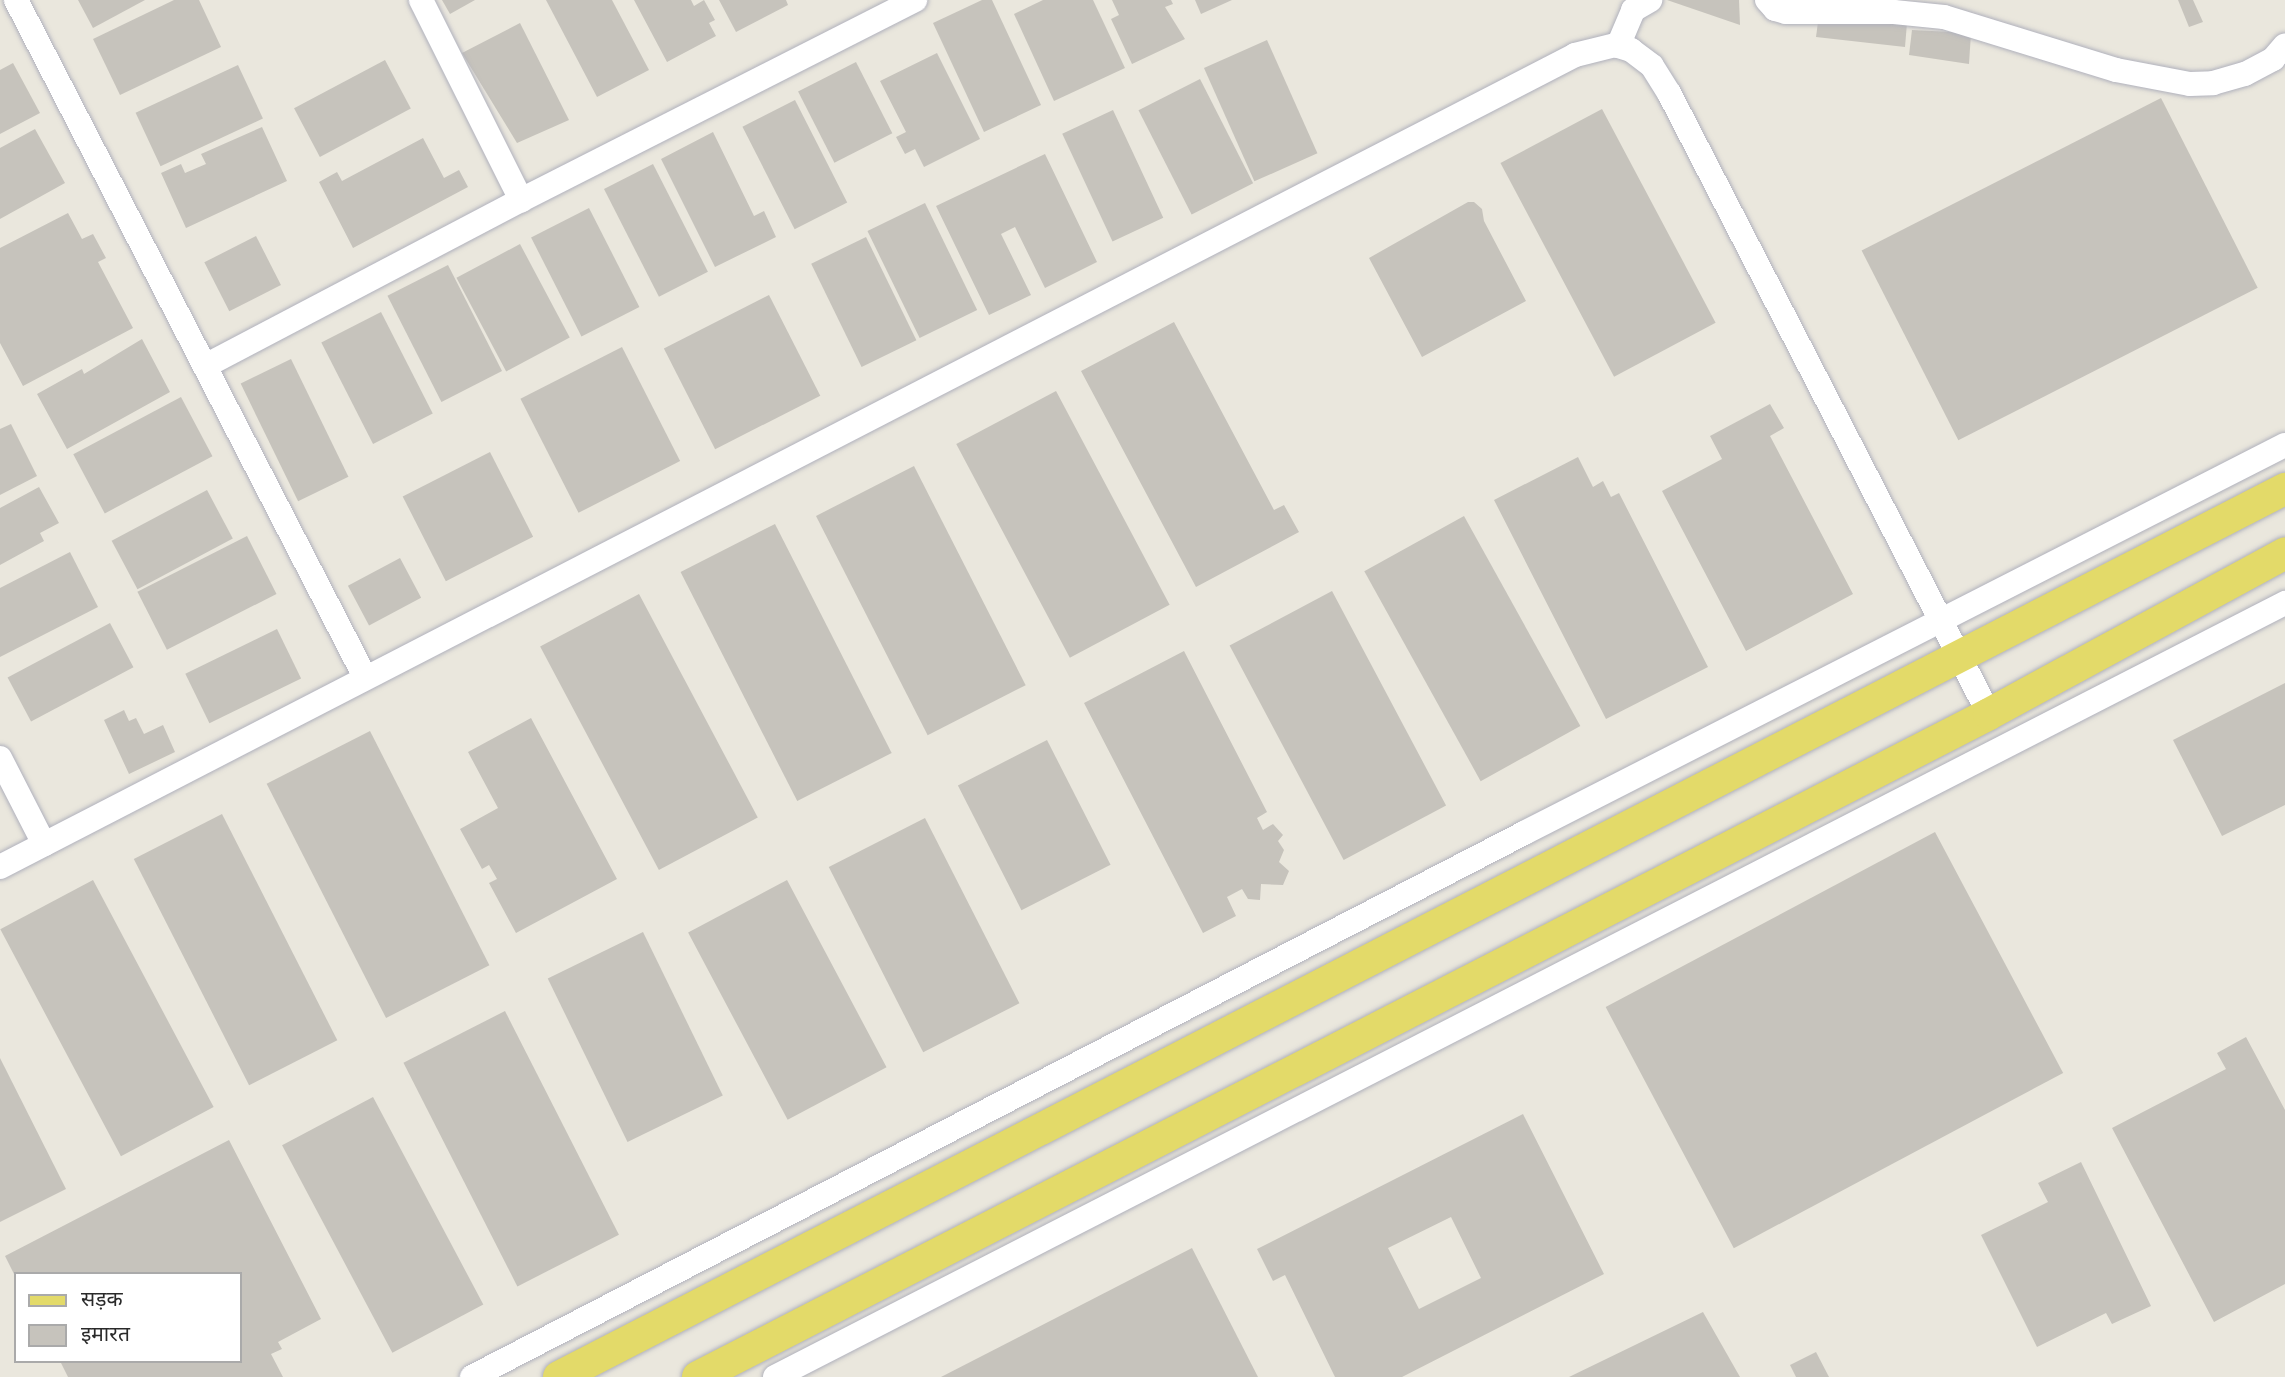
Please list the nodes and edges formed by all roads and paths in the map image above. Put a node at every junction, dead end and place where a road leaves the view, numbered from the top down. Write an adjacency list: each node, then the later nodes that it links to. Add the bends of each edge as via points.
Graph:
1 (16, 0): 9 (street)
2 (421, 0): 8 (street)
3 (915, 0): 8 (street)
4 (1650, 0): 7 (street, via 1633,10)
5 (1767, 0): 6 (street, via 1786,12 1944,17 2116,70 2190,84 2245,74 2273,59)
6 (2285, 45)
7 (1618, 46): 14 (street, via 1652,66 1669,93); 16 (street, via 1575,55)
8 (521, 200): 9 (street)
9 (205, 366): 16 (street)
10 (2285, 446): 14 (street)
11 (2285, 489): 15 (main road)
12 (2285, 553): 17 (main road)
13 (2285, 603): 24 (street)
14 (1940, 622): 15 (street); 21 (street, via 1524,832)
15 (1957, 656): 17 (street); 22 (main road)
16 (365, 677): 19 (street)
17 (1989, 714): 23 (main road)
18 (0, 758): 19 (street)
19 (44, 844): 20 (street)
20 (0, 867)
21 (472, 1377)
22 (559, 1377)
23 (698, 1377)
24 (775, 1377)

